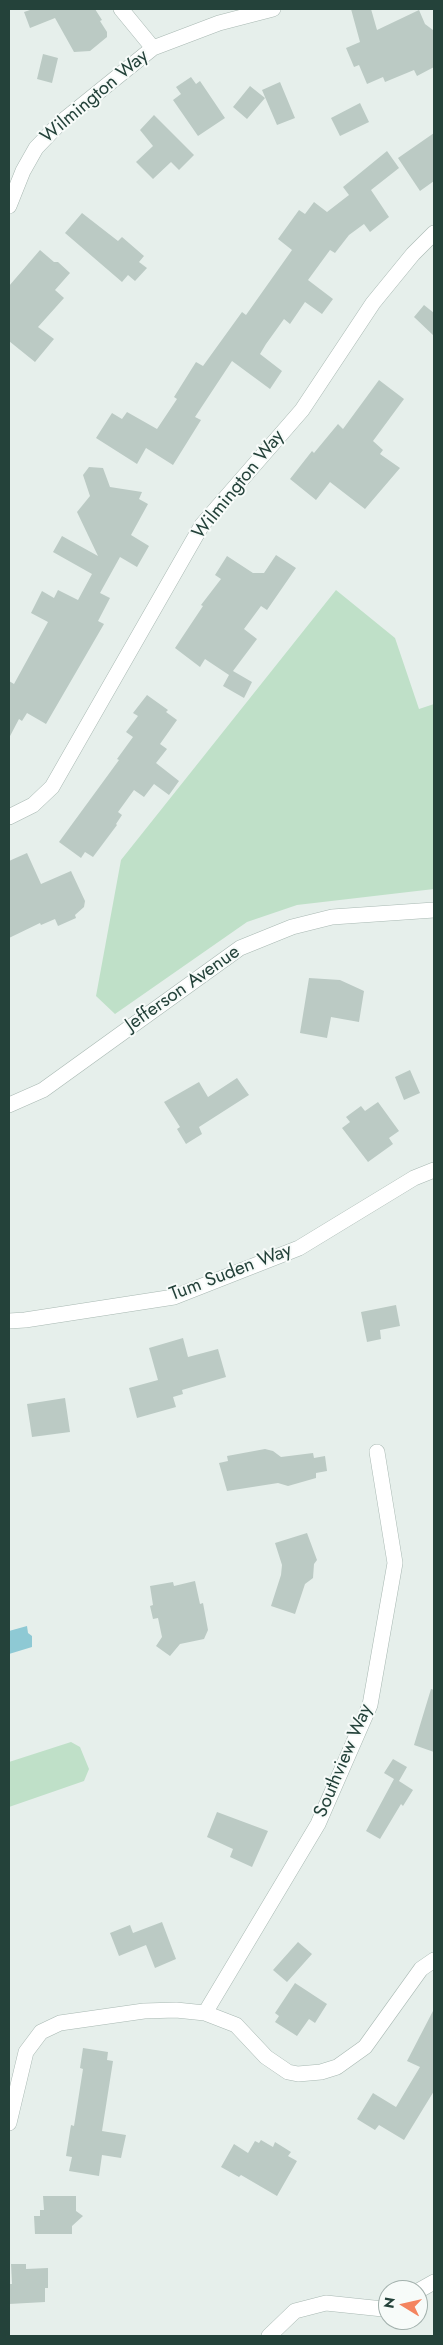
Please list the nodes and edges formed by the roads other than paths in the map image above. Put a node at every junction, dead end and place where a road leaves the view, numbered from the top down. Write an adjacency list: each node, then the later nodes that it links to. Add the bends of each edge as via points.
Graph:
1 (121, 9): 3 (street)
2 (273, 9): 3 (street, Wilmington Way, via 219,23)
3 (153, 48): 4 (street, Wilmington Way, via 60,123 36,148)
4 (9, 206)
5 (434, 233): 6 (street, Wilmington Way, via 373,303 302,410 202,525 52,787 33,805)
6 (9, 817)
7 (434, 910): 8 (street, Jefferson Avenue, via 332,917 292,927 240,948 43,1090)
8 (9, 1105)
9 (434, 1170): 10 (street, Tum Suden Way, via 414,1178 298,1248 174,1297)
10 (9, 1321)
11 (377, 1452): 13 (street, Southview Way, via 395,1563 370,1705 318,1824)
12 (434, 1960): 13 (street, via 421,1969 365,2047 337,2067 321,2072 288,2072 266,2057 236,2025)
13 (205, 2012): 14 (street, via 125,2013 60,2023 41,2032 26,2052)
14 (9, 2123)
15 (378, 2308): 16 (street, via 326,2303 295,2311)
16 (269, 2336)

